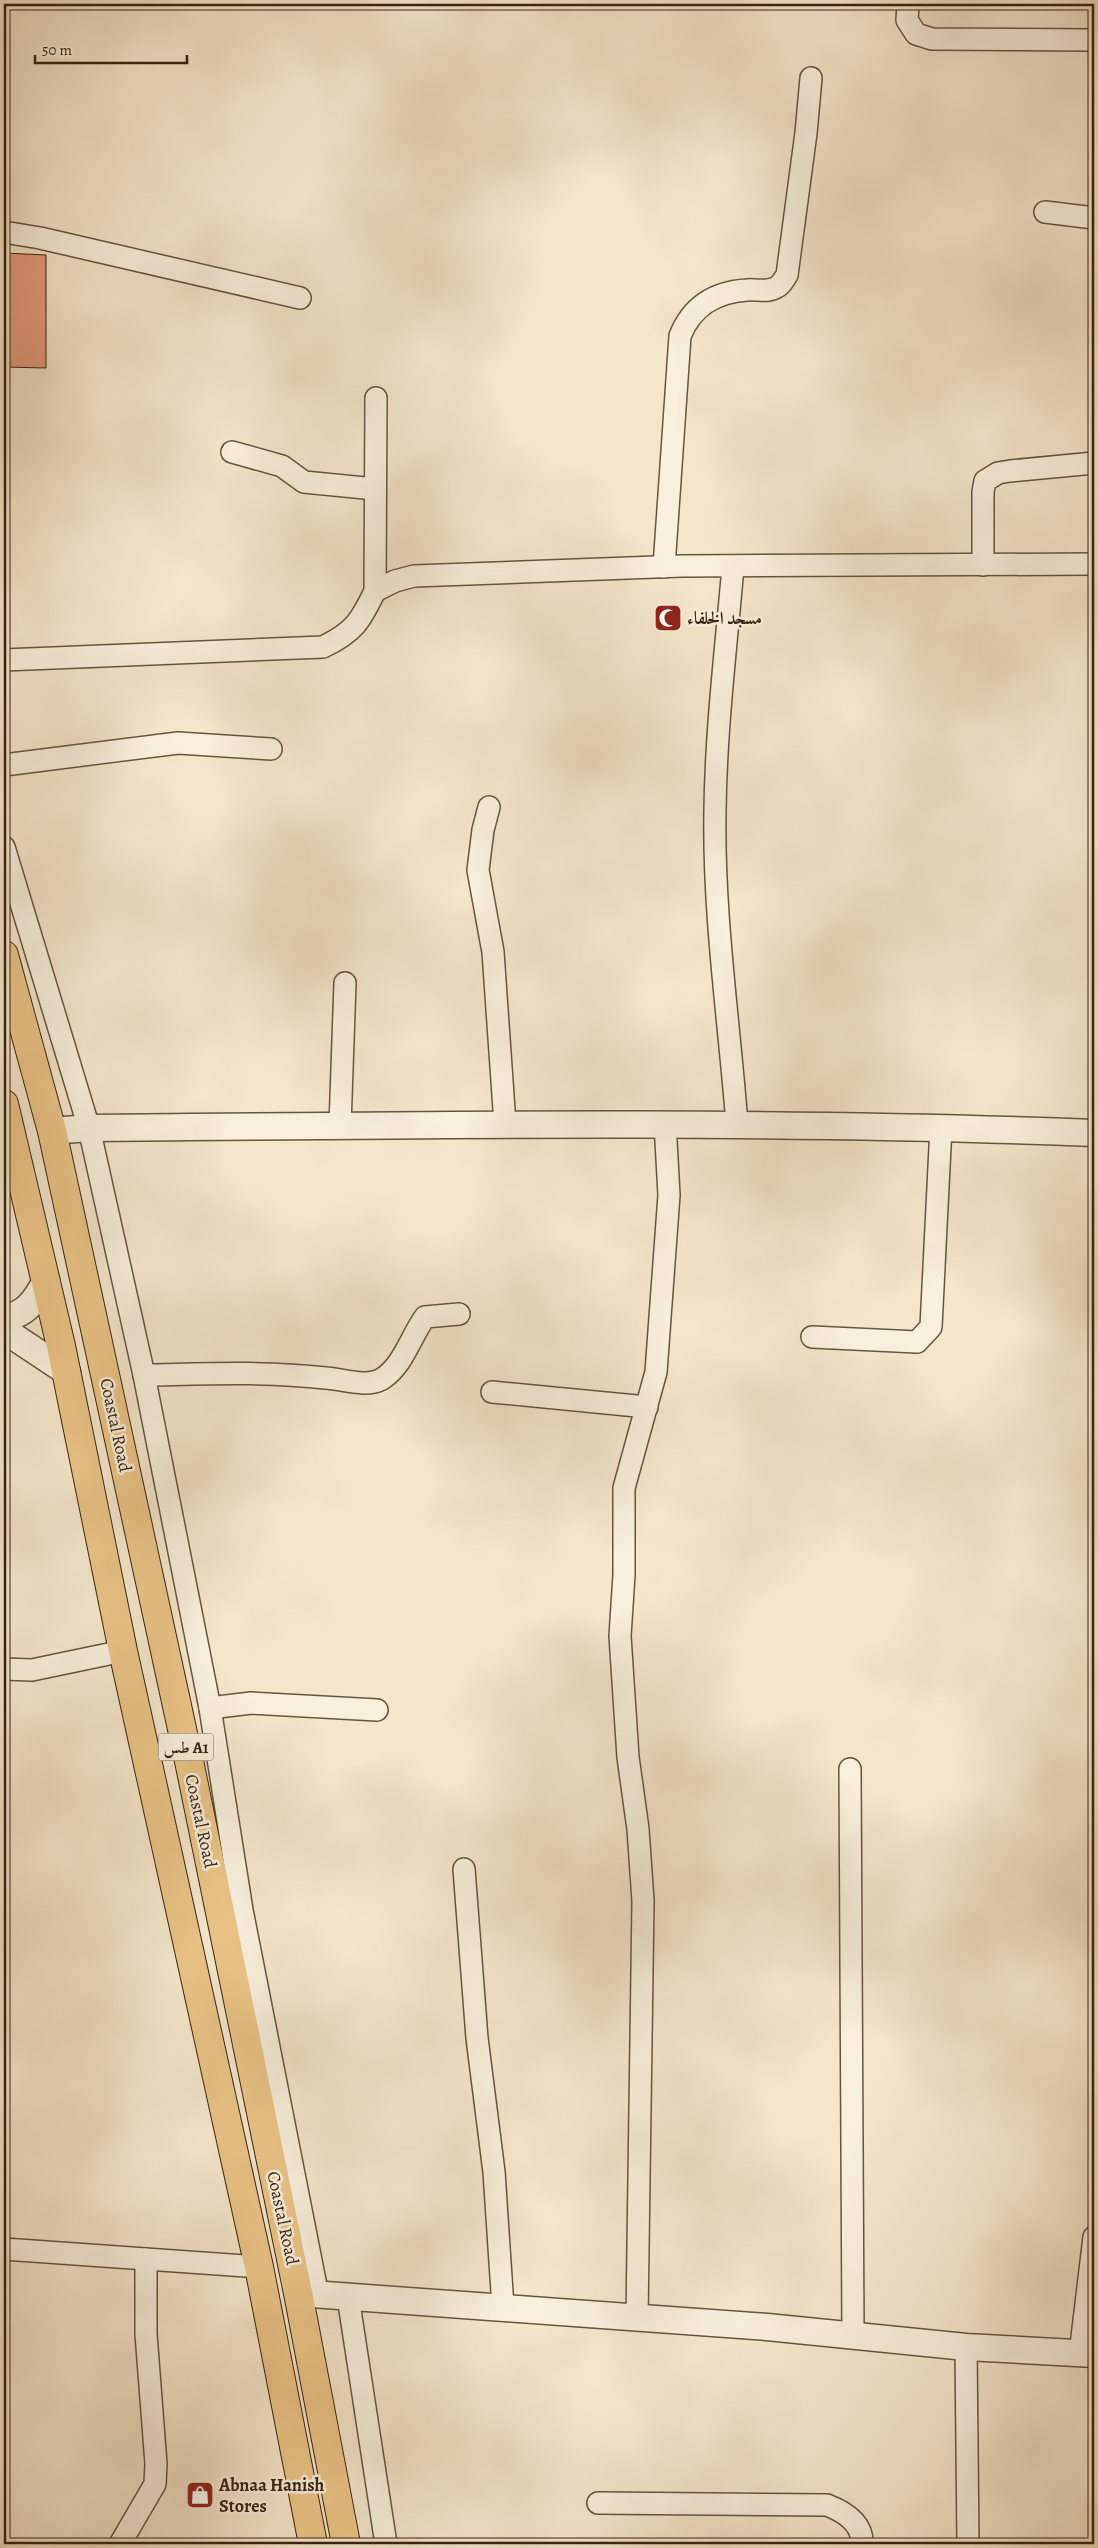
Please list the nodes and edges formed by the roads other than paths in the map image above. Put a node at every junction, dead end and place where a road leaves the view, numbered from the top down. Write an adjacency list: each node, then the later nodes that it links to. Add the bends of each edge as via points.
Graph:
1 (908, 4): 2 (street, via 907,20 916,34 932,39)
2 (1094, 40)
3 (811, 78): 14 (street, via 787,275 779,286 767,291 719,294 697,308 686,320 680,336)
4 (1045, 212): 5 (street)
5 (1094, 218)
6 (4, 232): 7 (street)
7 (300, 298)
8 (376, 398): 11 (street)
9 (232, 452): 11 (street, via 282,466 304,482)
10 (1094, 463): 13 (street, via 1010,470 985,481)
11 (375, 489): 16 (street)
12 (1094, 564): 13 (street)
13 (983, 565): 15 (street)
14 (664, 567): 15 (street); 16 (street, via 414,576)
15 (733, 567): 27 (street, via 717,748 715,810 716,866)
16 (374, 591): 17 (street, via 363,617 346,636 323,647)
17 (4, 660)
18 (271, 749): 19 (street, via 178,743)
19 (4, 765)
20 (489, 808): 26 (street, via 478,870 493,952)
21 (4, 847): 30 (street)
22 (4, 955): 31 (highway, Coastal Road / طس A1)
23 (345, 983): 28 (street)
24 (4, 1104): 33 (highway, Coastal Road / طس A1)
25 (665, 1123): 26 (street); 27 (street); 41 (street, via 669,1195 656,1372)
26 (505, 1124): 28 (street)
27 (737, 1124): 29 (street)
28 (340, 1126): 30 (street)
29 (941, 1127): 32 (street); 37 (street, via 931,1327 917,1342)
30 (89, 1128): 31 (street); 39 (street)
31 (52, 1132): 48 (highway, Coastal Road / طس A1)
32 (1094, 1133)
33 (46, 1281): 35 (street, via 32,1305); 38 (highway, Coastal Road / طس A1)
34 (459, 1314): 39 (street, via 425,1317 392,1369 382,1379 370,1383 244,1373)
35 (4, 1317)
36 (4, 1330): 38 (street)
37 (812, 1337)
38 (66, 1372): 42 (highway, Coastal Road / طس A1)
39 (144, 1376): 44 (street)
40 (492, 1392): 41 (street)
41 (647, 1407): 57 (street, via 623,1497 624,1576 620,1636 643,1901)
42 (123, 1651): 43 (street, via 32,1670); 49 (highway, Coastal Road / طس A1)
43 (4, 1669)
44 (210, 1708): 45 (street, via 251,1703); 54 (street)
45 (377, 1710)
46 (850, 1769): 58 (street)
47 (464, 1869): 56 (street, via 477,2038 494,2172)
48 (225, 1938): 49 (highway); 54 (highway, Coastal Road / طس A1)
49 (188, 1947): 53 (highway, Coastal Road / طس A1)
50 (1094, 2237): 60 (street)
51 (4, 2249): 52 (street)
52 (146, 2259): 53 (street); 62 (street, via 146,2334 155,2484)
53 (258, 2267): 63 (highway, Coastal Road / طس A1)
54 (308, 2295): 55 (street); 64 (highway, Coastal Road / طس A1)
55 (348, 2297): 56 (street); 65 (street)
56 (503, 2307): 57 (street)
57 (637, 2317): 58 (street)
58 (853, 2334): 59 (street)
59 (966, 2347): 60 (street); 67 (street)
60 (1087, 2354)
61 (598, 2502): 66 (street, via 827,2505 852,2519 860,2530)
62 (120, 2544)
63 (313, 2544)
64 (346, 2544)
65 (386, 2544)
66 (862, 2544)
67 (968, 2544)

